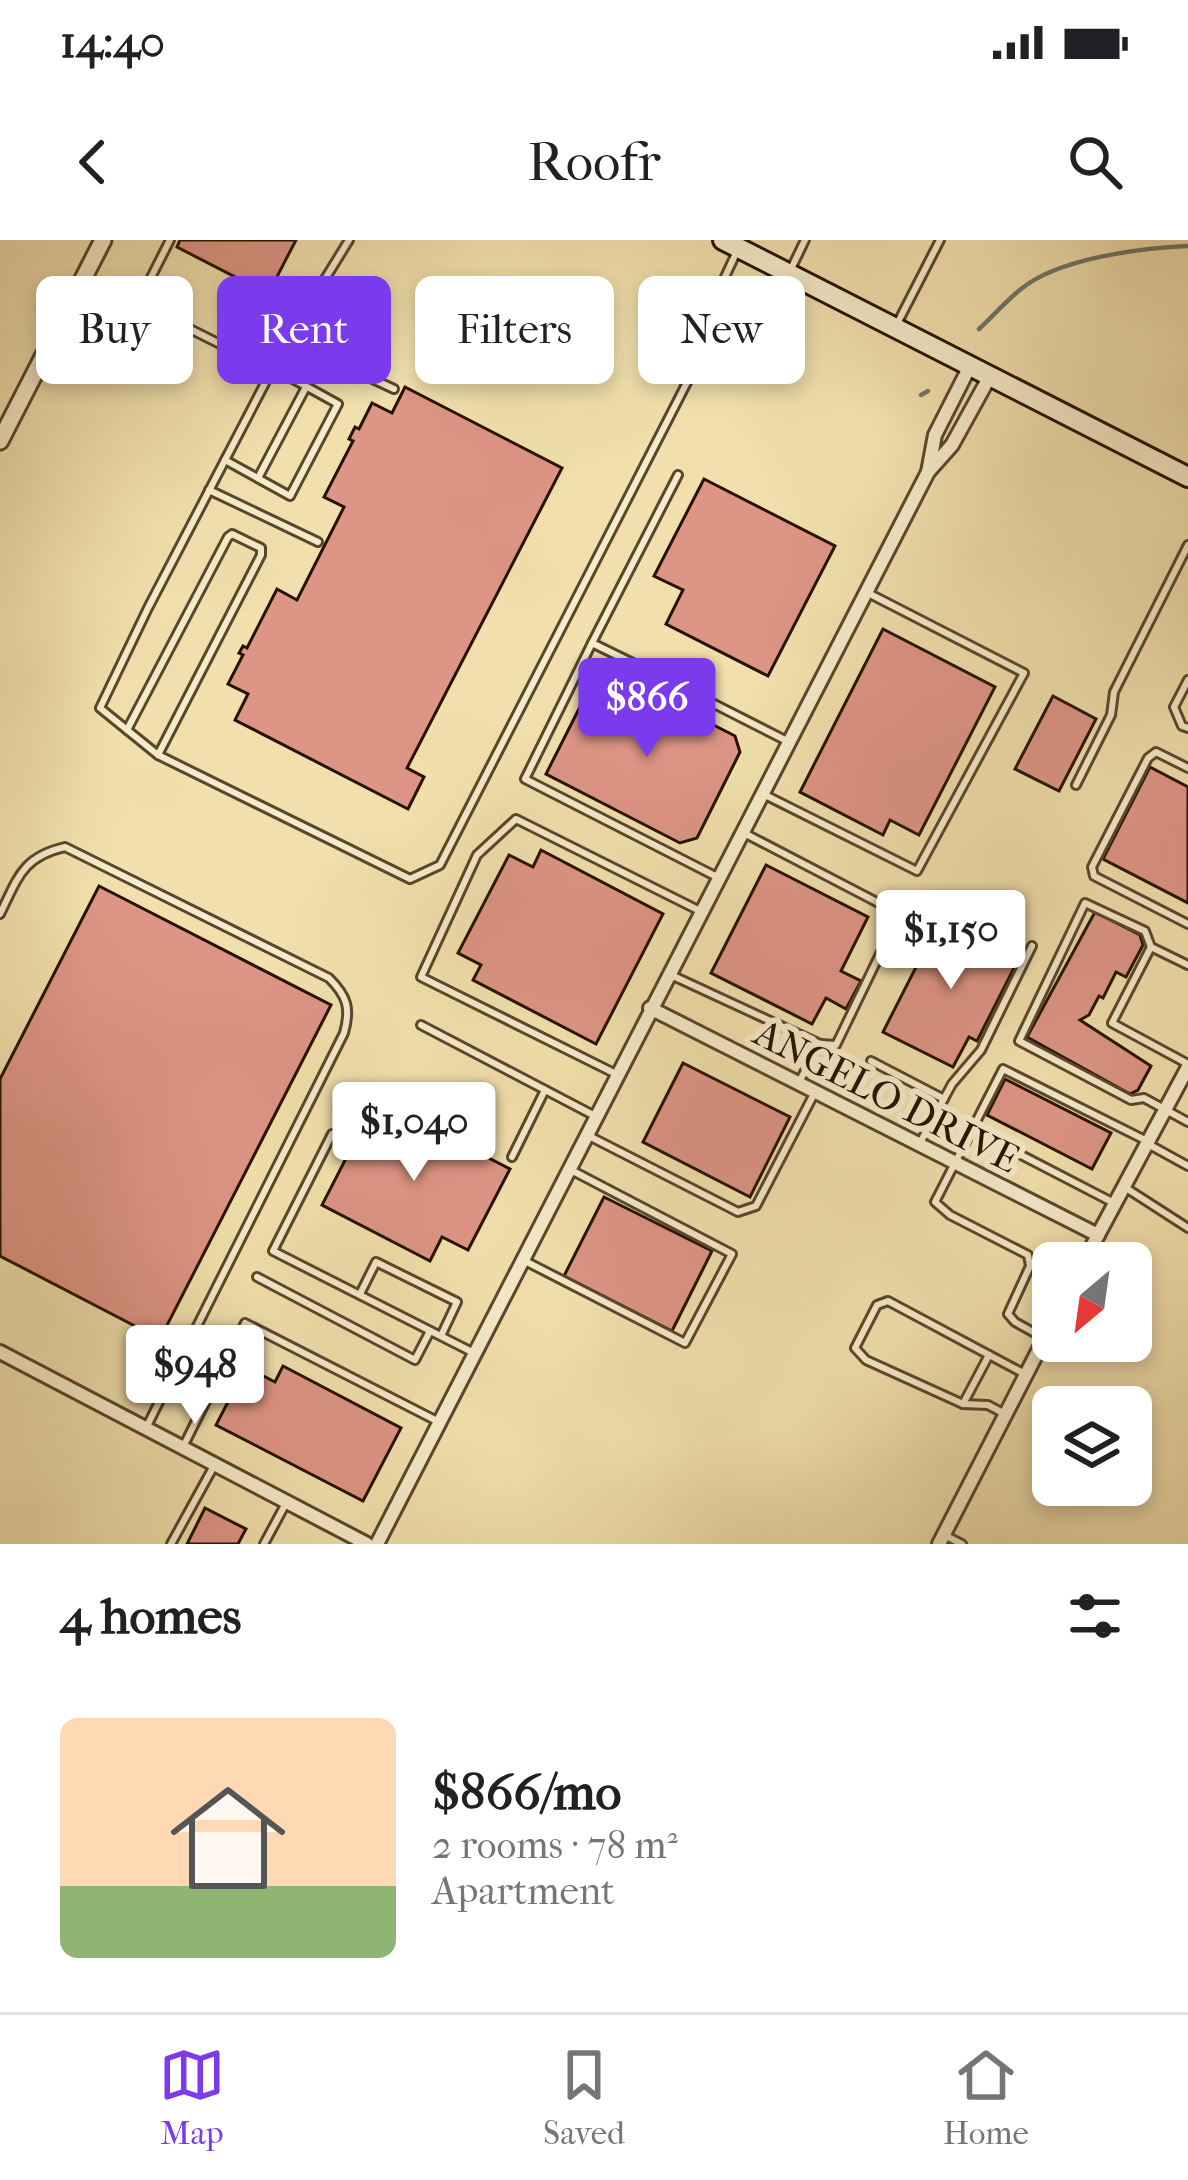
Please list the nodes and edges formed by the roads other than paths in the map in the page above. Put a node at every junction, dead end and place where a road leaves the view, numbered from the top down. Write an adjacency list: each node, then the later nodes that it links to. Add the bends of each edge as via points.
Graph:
1 (103, 240): 18 (street)
2 (170, 240): 10 (lane, via 138,303)
3 (349, 240): 8 (lane)
4 (805, 240): 7 (lane)
5 (940, 240): 9 (lane)
6 (731, 244): 7 (main road); 33 (lane, via 699,359 440,865 410,879)
7 (789, 273): 9 (main road)
8 (327, 276)
9 (895, 327): 11 (main road)
10 (217, 342)
11 (970, 366): 12 (main road); 20 (street, via 935,435)
12 (990, 376): 20 (street, via 952,446); 22 (main road)
13 (265, 384): 19 (lane)
14 (302, 384): 16 (lane)
15 (383, 384): 17 (lane)
16 (307, 387): 23 (lane); 23 (lane, via 338,404 290,496)
17 (394, 389)
18 (0, 442)
19 (225, 460): 23 (lane); 24 (lane)
20 (928, 472): 27 (street)
21 (678, 475): 28 (lane)
22 (1188, 477)
23 (258, 478)
24 (209, 490): 25 (lane); 31 (lane, via 100,708)
25 (318, 542)
26 (1188, 545): 35 (lane)
27 (864, 591): 32 (street); 36 (lane, via 1024,673 917,871)
28 (592, 643): 32 (lane); 38 (lane, via 525,779)
29 (1188, 680): 30 (lane, via 1174,707)
30 (1188, 728)
31 (127, 730): 33 (lane); 33 (lane, via 228,537 261,548)
32 (788, 741): 36 (street)
33 (158, 755)
34 (1188, 768): 41 (lane, via 1156,752 1148,758 1092,867 1094,876)
35 (1076, 785)
36 (760, 793): 37 (street)
37 (741, 831): 38 (street); 48 (lane, via 894,911 836,1045)
38 (717, 877): 39 (street)
39 (700, 911): 45 (street); 51 (lane, via 516,818 477,855 422,977)
40 (0, 914): 87 (lane, via 25,864 65,847 329,978 350,1012)
41 (1188, 924)
42 (1032, 946): 55 (lane, via 981,1050)
43 (1150, 947): 44 (lane); 50 (lane, via 1112,1023); 56 (lane, via 1144,932 1085,903 1019,1041 1131,1100)
44 (1188, 964)
45 (668, 973): 46 (street); 48 (lane)
46 (650, 1007): 51 (street); 52 (street, ANGELO DRIVE)
47 (421, 1025): 53 (lane)
48 (820, 1044): 52 (lane)
49 (871, 1061): 55 (lane)
50 (1188, 1066): 56 (street)
51 (616, 1074): 57 (street)
52 (799, 1083): 54 (street, ANGELO DRIVE)
53 (545, 1090): 57 (lane); 64 (lane)
54 (815, 1092): 61 (lane, via 756,1206 739,1212); 63 (street, ANGELO DRIVE)
55 (944, 1099): 63 (lane)
56 (1167, 1108): 58 (lane); 62 (street)
57 (595, 1116): 61 (street)
58 (1188, 1122)
59 (970, 1129): 62 (lane, via 1003,1070); 65 (lane); 69 (lane)
60 (332, 1134): 75 (lane, via 273,1251)
61 (586, 1134): 67 (street)
62 (1149, 1143): 66 (lane); 68 (street)
63 (919, 1144): 65 (street, ANGELO DRIVE)
64 (512, 1157)
65 (954, 1162): 71 (street, ANGELO DRIVE); 77 (lane, via 935,1202 1028,1255 1008,1314)
66 (1188, 1166)
67 (568, 1168): 73 (street); 73 (lane, via 732,1254 686,1343)
68 (1124, 1188): 69 (street); 70 (lane)
69 (1115, 1204): 71 (street)
70 (1188, 1228)
71 (1097, 1235): 72 (street)
72 (1094, 1242)
73 (522, 1259): 80 (street)
74 (257, 1277): 76 (lane, via 415,1360)
75 (360, 1295): 76 (lane); 78 (lane, via 376,1262 417,1282 458,1303)
76 (430, 1330): 78 (lane)
77 (1032, 1331)
78 (441, 1336): 80 (lane)
79 (0, 1352): 87 (street)
80 (474, 1353): 86 (street)
81 (989, 1355): 83 (lane); 84 (lane); 84 (lane, via 888,1301 877,1305 855,1348)
82 (1033, 1362): 83 (street)
83 (1026, 1375): 85 (street)
84 (964, 1404): 85 (lane)
85 (1006, 1414): 91 (street)
86 (439, 1422): 88 (lane, via 245,1323); 95 (street)
87 (146, 1428): 88 (street)
88 (183, 1448): 89 (street)
89 (214, 1464): 90 (street); 92 (lane)
90 (286, 1502): 93 (lane); 94 (street)
91 (941, 1540): 96 (lane)
92 (171, 1544)
93 (264, 1544)
94 (367, 1544)
95 (377, 1544)
96 (962, 1544)

